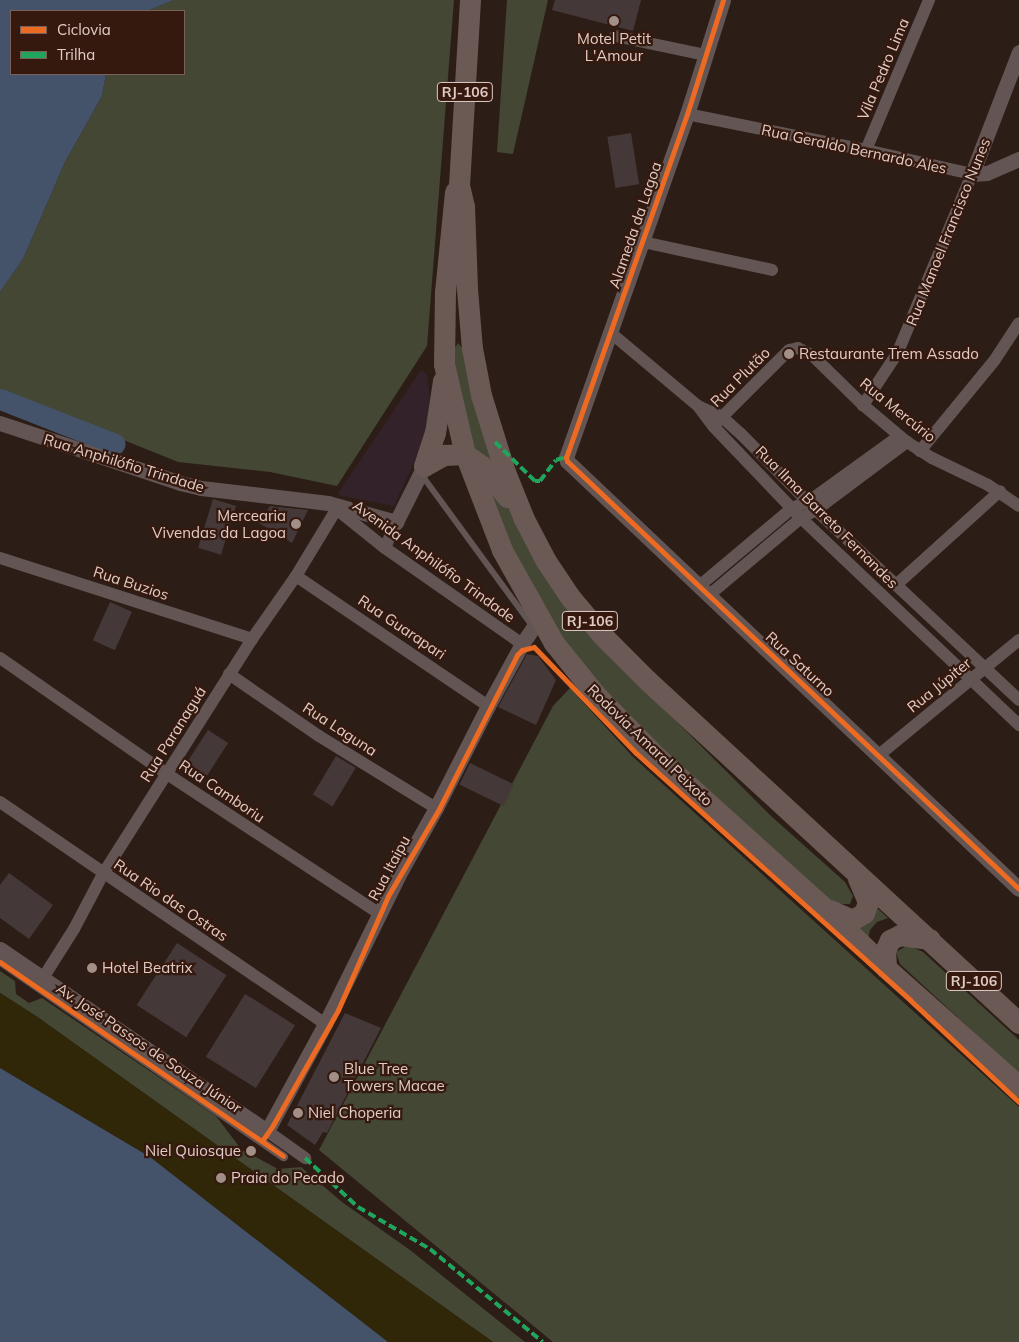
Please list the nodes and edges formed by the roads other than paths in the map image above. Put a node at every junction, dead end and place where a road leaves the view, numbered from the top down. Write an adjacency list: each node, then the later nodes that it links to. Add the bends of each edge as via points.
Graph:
1 (470, 0): 11 (highway, Rodovia Amaral Peixoto / RJ-106)
2 (723, 0): 6 (street, Alameda da Lagoa)
3 (929, 0): 8 (street, Vila Pedro Lima)
4 (615, 36): 6 (street)
5 (1019, 52): 10 (street, Rua Manoel Francisco Nunes)
6 (706, 55): 7 (street, Alameda da Lagoa)
7 (688, 114): 8 (street, Rua Geraldo Bernardo Ales); 12 (street, Alameda da Lagoa)
8 (866, 150): 10 (street, Rua Geraldo Bernardo Ales)
9 (1019, 159): 10 (street, Rua Geraldo Bernardo Ales, via 987,173)
10 (972, 174): 18 (street, Rua Manoel Francisco Nunes, via 898,352)
11 (459, 185): 17 (highway, Rodovia Amaral Peixoto / RJ-106, via 453,196 450,227); 32 (highway, Rodovia Amaral Peixoto / RJ-106, via 464,206 472,348 481,395 502,465)
12 (643, 242): 13 (street); 15 (street, Alameda da Lagoa)
13 (772, 270)
14 (1019, 323): 22 (street, via 994,361)
15 (611, 333): 19 (street, Rua Ilma Barreto Fernandes); 24 (street, Alameda da Lagoa)
16 (789, 350): 18 (street, Rua Mercúrio, via 798,348 806,351); 19 (street, Rua Plutão)
17 (444, 364): 23 (highway, Rodovia Amaral Peixoto / RJ-106); 25 (highway, via 439,415)
18 (863, 406): 21 (street, Rua Mercúrio)
19 (717, 422): 28 (street, Rua Ilma Barreto Fernandes); 30 (street, Rua Ilma Barreto Fernandes)
20 (0, 423): 27 (street, Rua Anphilófio Trindade, via 201,488)
21 (903, 439): 22 (street, Rua Mercúrio); 28 (street)
22 (920, 451): 26 (street, Rua Mercúrio)
23 (465, 454): 25 (highway, via 444,455); 32 (highway, via 482,466); 39 (highway, Rodovia Amaral Peixoto / RJ-106, via 502,550)
24 (566, 457): 38 (street, Rua Saturno, via 571,467)
25 (422, 469): 33 (street); 39 (lane)
26 (1000, 491): 29 (street, Rua Mercúrio); 37 (street)
27 (332, 506): 33 (street, Rua Anphilófio Trindade); 34 (street, Avenida Anphilófio Trindade); 36 (street, Rua Paranaguá)
28 (813, 506): 30 (street); 31 (street); 37 (street, Rua Ilma Barreto Fernandes)
29 (1019, 506)
30 (792, 508): 31 (street, Rua Ilma Barreto Fernandes); 38 (street)
31 (801, 518): 38 (street); 46 (street, Rua Ilma Barreto Fernandes)
32 (524, 519): 54 (highway, Rodovia Amaral Peixoto / RJ-106, via 570,597 603,636 755,782)
33 (396, 522): 34 (street)
34 (385, 548): 42 (street, Avenida Anphilófio Trindade)
35 (0, 558): 40 (street, Rua Buzios)
36 (296, 576): 40 (street, Rua Paranaguá); 48 (street, Rua Guarapari)
37 (896, 585): 44 (street, Rua Ilma Barreto Fernandes)
38 (703, 591): 50 (street, Rua Saturno)
39 (537, 623): 42 (street, Rua Itaipu); 57 (highway, Rodovia Amaral Peixoto / RJ-106, via 602,702)
40 (252, 639): 45 (street, Rua Paranaguá)
41 (1019, 640): 44 (street, Rua Júpiter)
42 (522, 644): 48 (street, Rua Itaipu)
43 (0, 658): 51 (street, Rua Camboriu)
44 (985, 669): 46 (street, Rua Júpiter); 47 (street, Rua Ilma Barreto Fernandes)
45 (229, 674): 51 (street, Rua Paranaguá); 53 (street, Rua Laguna, via 319,736)
46 (971, 681): 49 (street, Rua Ilma Barreto Fernandes); 50 (street, Rua Júpiter)
47 (1019, 700)
48 (488, 706): 53 (street, Rua Itaipu)
49 (1019, 725)
50 (879, 755): 56 (street, Rua Saturno)
51 (167, 774): 55 (street, Rua Paranaguá); 58 (street, Rua Camboriu)
52 (0, 802): 55 (street, Rua Rio das Ostras)
53 (436, 808): 58 (street, Rua Itaipu)
54 (854, 871): 57 (highway, via 867,896 868,906 864,913 852,920); 59 (highway, Rodovia Amaral Peixoto / RJ-106)
55 (104, 874): 63 (street, Rua Paranaguá); 65 (street, Rua Rio das Ostras)
56 (1019, 889)
57 (821, 905): 62 (highway, Rodovia Amaral Peixoto / RJ-106)
58 (379, 913): 65 (street, Rua Itaipu)
59 (930, 939): 62 (highway, via 907,935 895,937 885,951); 64 (highway, Rodovia Amaral Peixoto / RJ-106)
60 (0, 949): 63 (street)
61 (0, 961): 68 (street, Av. José Passos de Souza Júnior)
62 (886, 968): 66 (highway, Rodovia Amaral Peixoto / RJ-106)
63 (43, 978): 67 (street)
64 (1019, 1023)
65 (326, 1024): 67 (street, Rua Itaipu)
66 (1019, 1086)
67 (267, 1131): 69 (street)
68 (283, 1156)
69 (305, 1158)

